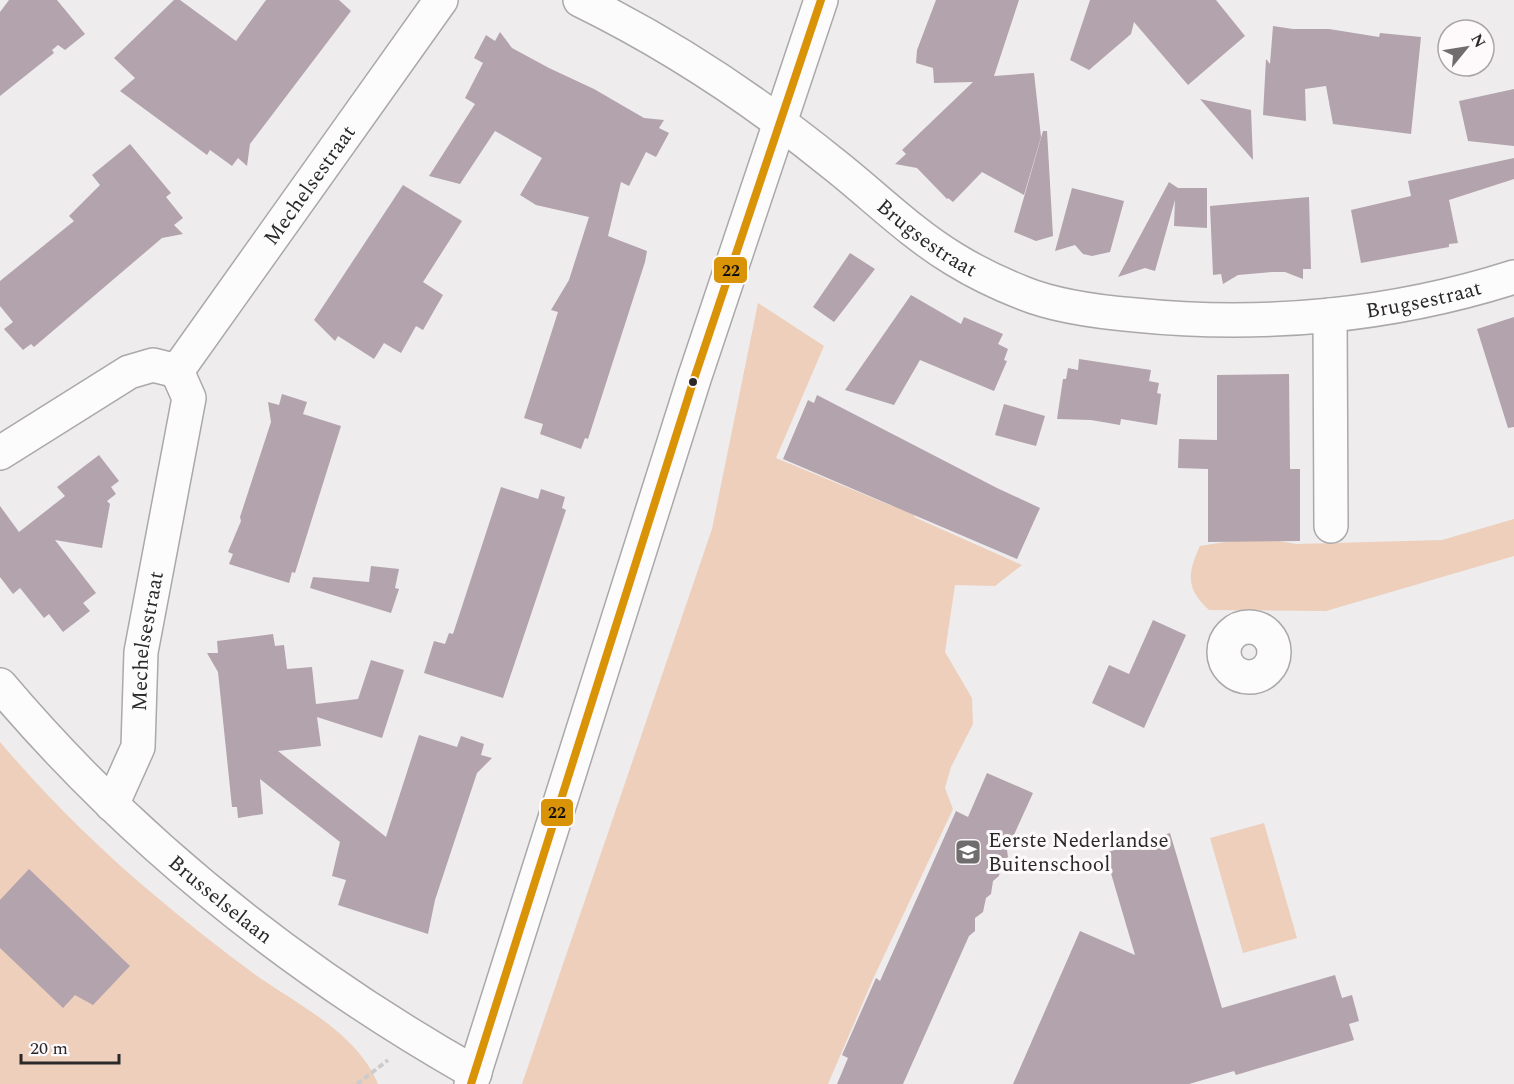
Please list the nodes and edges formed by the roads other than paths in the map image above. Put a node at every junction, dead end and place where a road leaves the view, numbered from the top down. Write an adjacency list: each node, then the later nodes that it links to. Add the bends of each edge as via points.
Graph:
1 (441, 0): 7 (street, Mechelsestraat)
2 (580, 0): 4 (street, Brugsestraat, via 699,64)
3 (821, 0): 4 (street)
4 (781, 123): 6 (street, Brugsestraat, via 946,254 1025,294 1097,312 1163,318 1233,322); 12 (street, via 694,379)
5 (1514, 277): 6 (street, Brugsestraat, via 1405,304)
6 (1330, 315): 9 (street)
7 (177, 371): 8 (street, via 153,365 129,372); 11 (street, Mechelsestraat, via 189,398 141,652 138,747)
8 (0, 453)
9 (1331, 526)
10 (0, 684): 11 (street, Brusselselaan)
11 (112, 805): 12 (street, Brusselselaan, via 222,904)
12 (473, 1078)

